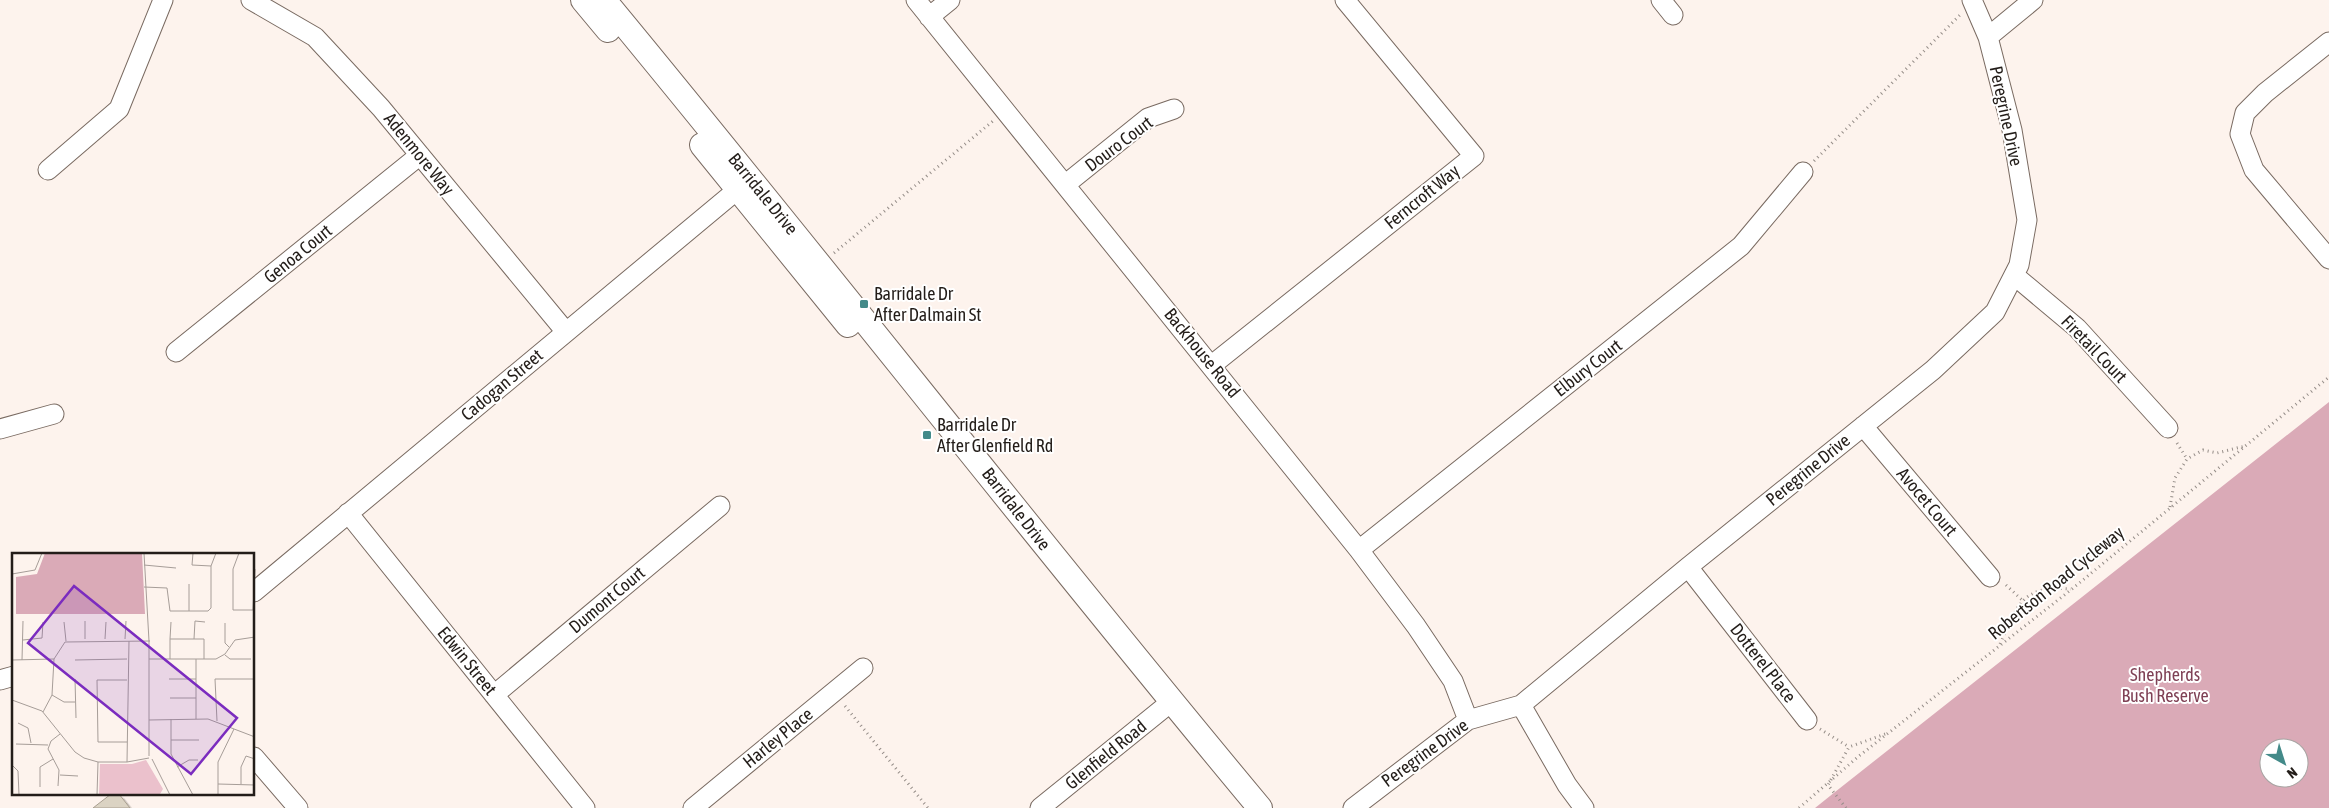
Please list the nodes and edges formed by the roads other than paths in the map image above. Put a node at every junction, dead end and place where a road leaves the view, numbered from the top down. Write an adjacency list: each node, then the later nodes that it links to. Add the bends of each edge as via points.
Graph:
1 (163, 0): 17 (street, via 120,109)
2 (251, 0): 16 (street, Adenmore Way, via 315,37)
3 (584, 0): 19 (street, Barridale Drive)
4 (604, 0): 19 (street, Barridale Drive)
5 (916, 0): 12 (street, Backhouse Road)
6 (950, 0): 12 (street)
7 (1346, 0): 25 (street, Ferncroft Way, via 1474,156)
8 (1660, 0): 11 (street)
9 (2033, 0): 13 (street)
10 (1973, 1): 13 (street, Peregrine Drive)
11 (1673, 15)
12 (930, 16): 20 (street, Backhouse Road)
13 (1988, 37): 22 (street, Peregrine Drive, via 2012,130 2026,220)
14 (2329, 42): 21 (street, via 2245,113 2240,134 2254,170)
15 (1174, 110): 20 (street, Douro Court, via 1148,118)
16 (420, 155): 23 (street, Adenmore Way); 24 (street, Genoa Court)
17 (48, 170)
18 (1802, 172): 32 (street, Elbury Court, via 1741,246)
19 (744, 184): 23 (street, Cadogan Street); 39 (street, Barridale Drive); 39 (street, Barridale Drive, via 820,264)
20 (1066, 184): 25 (street, Backhouse Road)
21 (2329, 259)
22 (2015, 276): 27 (street, Peregrine Drive, via 1995,312 1933,370); 28 (street, Firetail Court, via 2077,328)
23 (566, 332): 31 (street, Cadogan Street)
24 (176, 352)
25 (1212, 365): 32 (street, Backhouse Road)
26 (54, 414): 29 (street)
27 (1863, 426): 33 (street, Peregrine Drive); 34 (street, Avocet Court)
28 (2168, 428)
29 (0, 429)
30 (720, 506): 37 (street, Dumont Court)
31 (348, 513): 35 (street, Cadogan Street); 37 (street, Edwin Street)
32 (1359, 550): 40 (street, Backhouse Road, via 1453,681)
33 (1688, 566): 38 (street, Peregrine Drive); 41 (street, Dotterel Place)
34 (1990, 577)
35 (255, 591)
36 (863, 668): 45 (street, Harley Place)
37 (494, 694): 44 (street, Edwin Street)
38 (1521, 704): 40 (street, Peregrine Drive); 50 (street, via 1567,786)
39 (1166, 706): 46 (street, Glenfield Road); 47 (street, Barridale Drive); 48 (street, Barridale Drive)
40 (1468, 720): 49 (street, Peregrine Drive)
41 (1807, 720)
42 (255, 758): 43 (street)
43 (298, 808)
44 (585, 808)
45 (692, 808)
46 (1040, 808)
47 (1239, 808)
48 (1260, 808)
49 (1353, 808)
50 (1584, 808)

